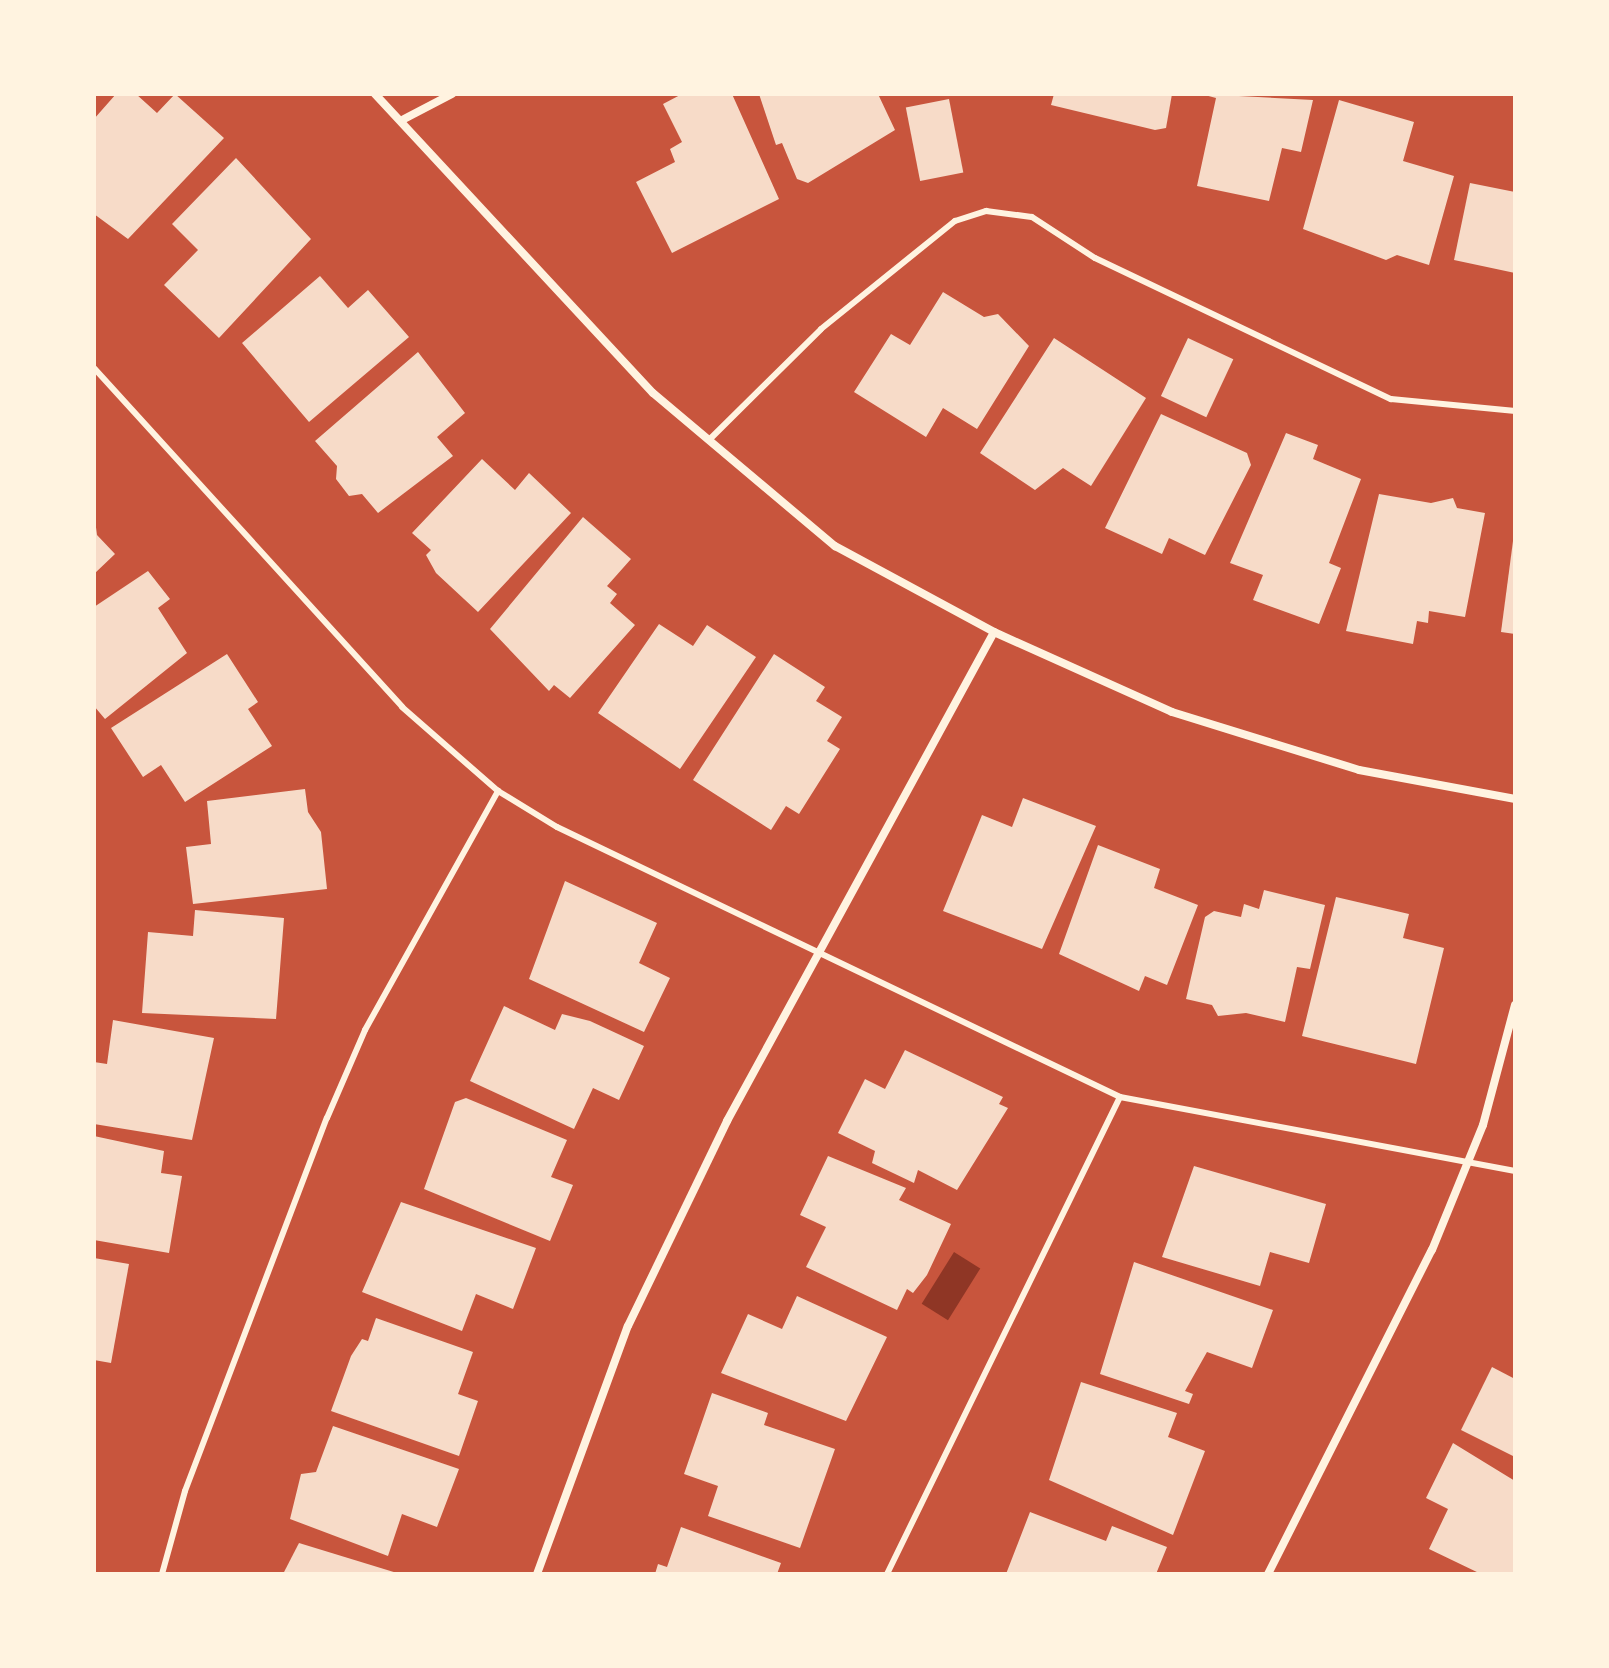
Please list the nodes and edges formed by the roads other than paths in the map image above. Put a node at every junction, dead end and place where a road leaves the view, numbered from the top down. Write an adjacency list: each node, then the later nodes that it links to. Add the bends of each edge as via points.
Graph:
1 (375, 94): 3 (street)
2 (452, 94): 3 (street)
3 (404, 119): 6 (street, via 613,353)
4 (94, 368): 8 (lane, via 149,420 280,579 402,707)
5 (1515, 411): 6 (lane, via 1391,399 1095,258 1032,217 986,211 955,221 821,329)
6 (710, 439): 7 (street, via 835,546)
7 (994, 632): 9 (street, via 1159,707 1264,744); 10 (street)
8 (498, 791): 10 (lane, via 647,873); 15 (lane, via 365,1030 327,1118 185,1491)
9 (1515, 799)
10 (816, 952): 12 (lane); 16 (street, via 628,1326)
11 (1515, 1005): 13 (street)
12 (1120, 1097): 13 (lane); 17 (lane)
13 (1470, 1163): 14 (lane); 18 (street)
14 (1515, 1171)
15 (162, 1574)
16 (537, 1574)
17 (887, 1574)
18 (1268, 1574)

